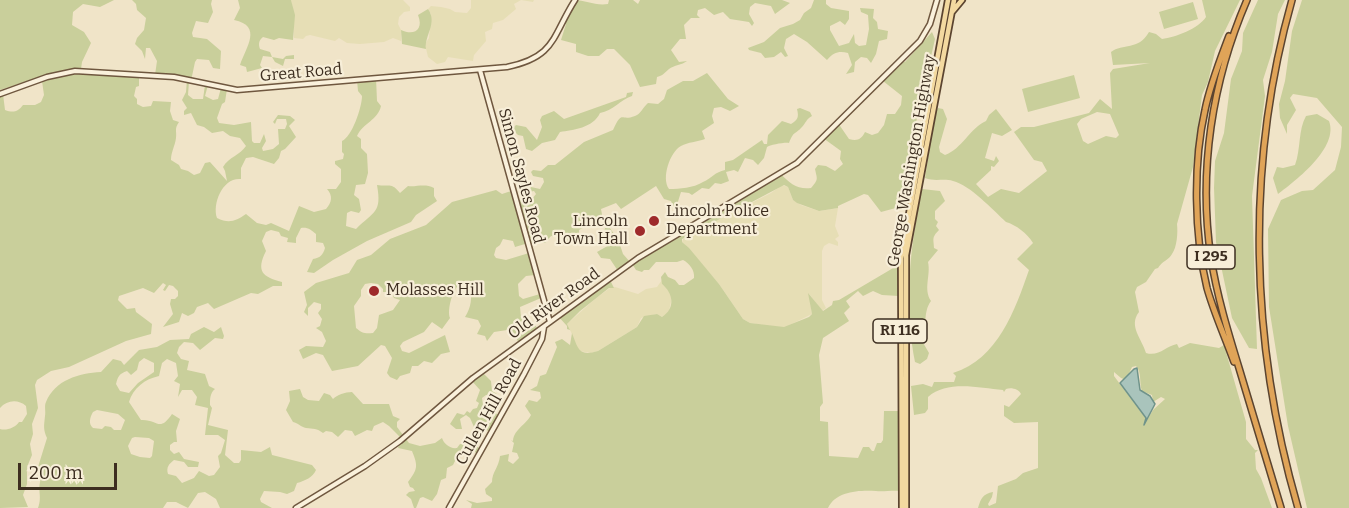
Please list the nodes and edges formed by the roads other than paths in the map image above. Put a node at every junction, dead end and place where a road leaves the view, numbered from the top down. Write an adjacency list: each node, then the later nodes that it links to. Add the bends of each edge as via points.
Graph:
1 (575, 0): 9 (street, Great Road, via 556,38 543,54 516,65)
2 (937, 0): 11 (street, Old River Road, via 930,24 914,48 797,163 654,247)
3 (948, 0): 14 (main road, George Washington Highway / RI 116, via 902,247)
4 (954, 0): 8 (main road, George Washington Highway / RI 116)
5 (962, 0): 8 (main road)
6 (1292, 0): 19 (highway, I 295, via 1267,122 1259,252 1269,381)
7 (1247, 1): 13 (highway, I 295, via 1226,57 1215,104 1206,199 1216,282); 13 (highway, via 1230,34 1205,108 1197,196 1207,289)
8 (951, 14): 14 (main road, George Washington Highway / RI 116, via 906,255)
9 (480, 70): 10 (street, Great Road, via 244,90 166,76 75,72 47,77); 11 (street, Simon Sayles Road)
10 (0, 94)
11 (550, 322): 12 (street, Old River Road)
12 (544, 326): 15 (street, Old River Road, via 473,378 400,441); 16 (street, Cullen Hill Road, via 529,364)
13 (1251, 408): 18 (highway, I 295)
14 (903, 427): 17 (main road, George Washington Highway / RI 116)
15 (296, 508)
16 (449, 508)
17 (904, 508)
18 (1281, 508)
19 (1298, 508)

